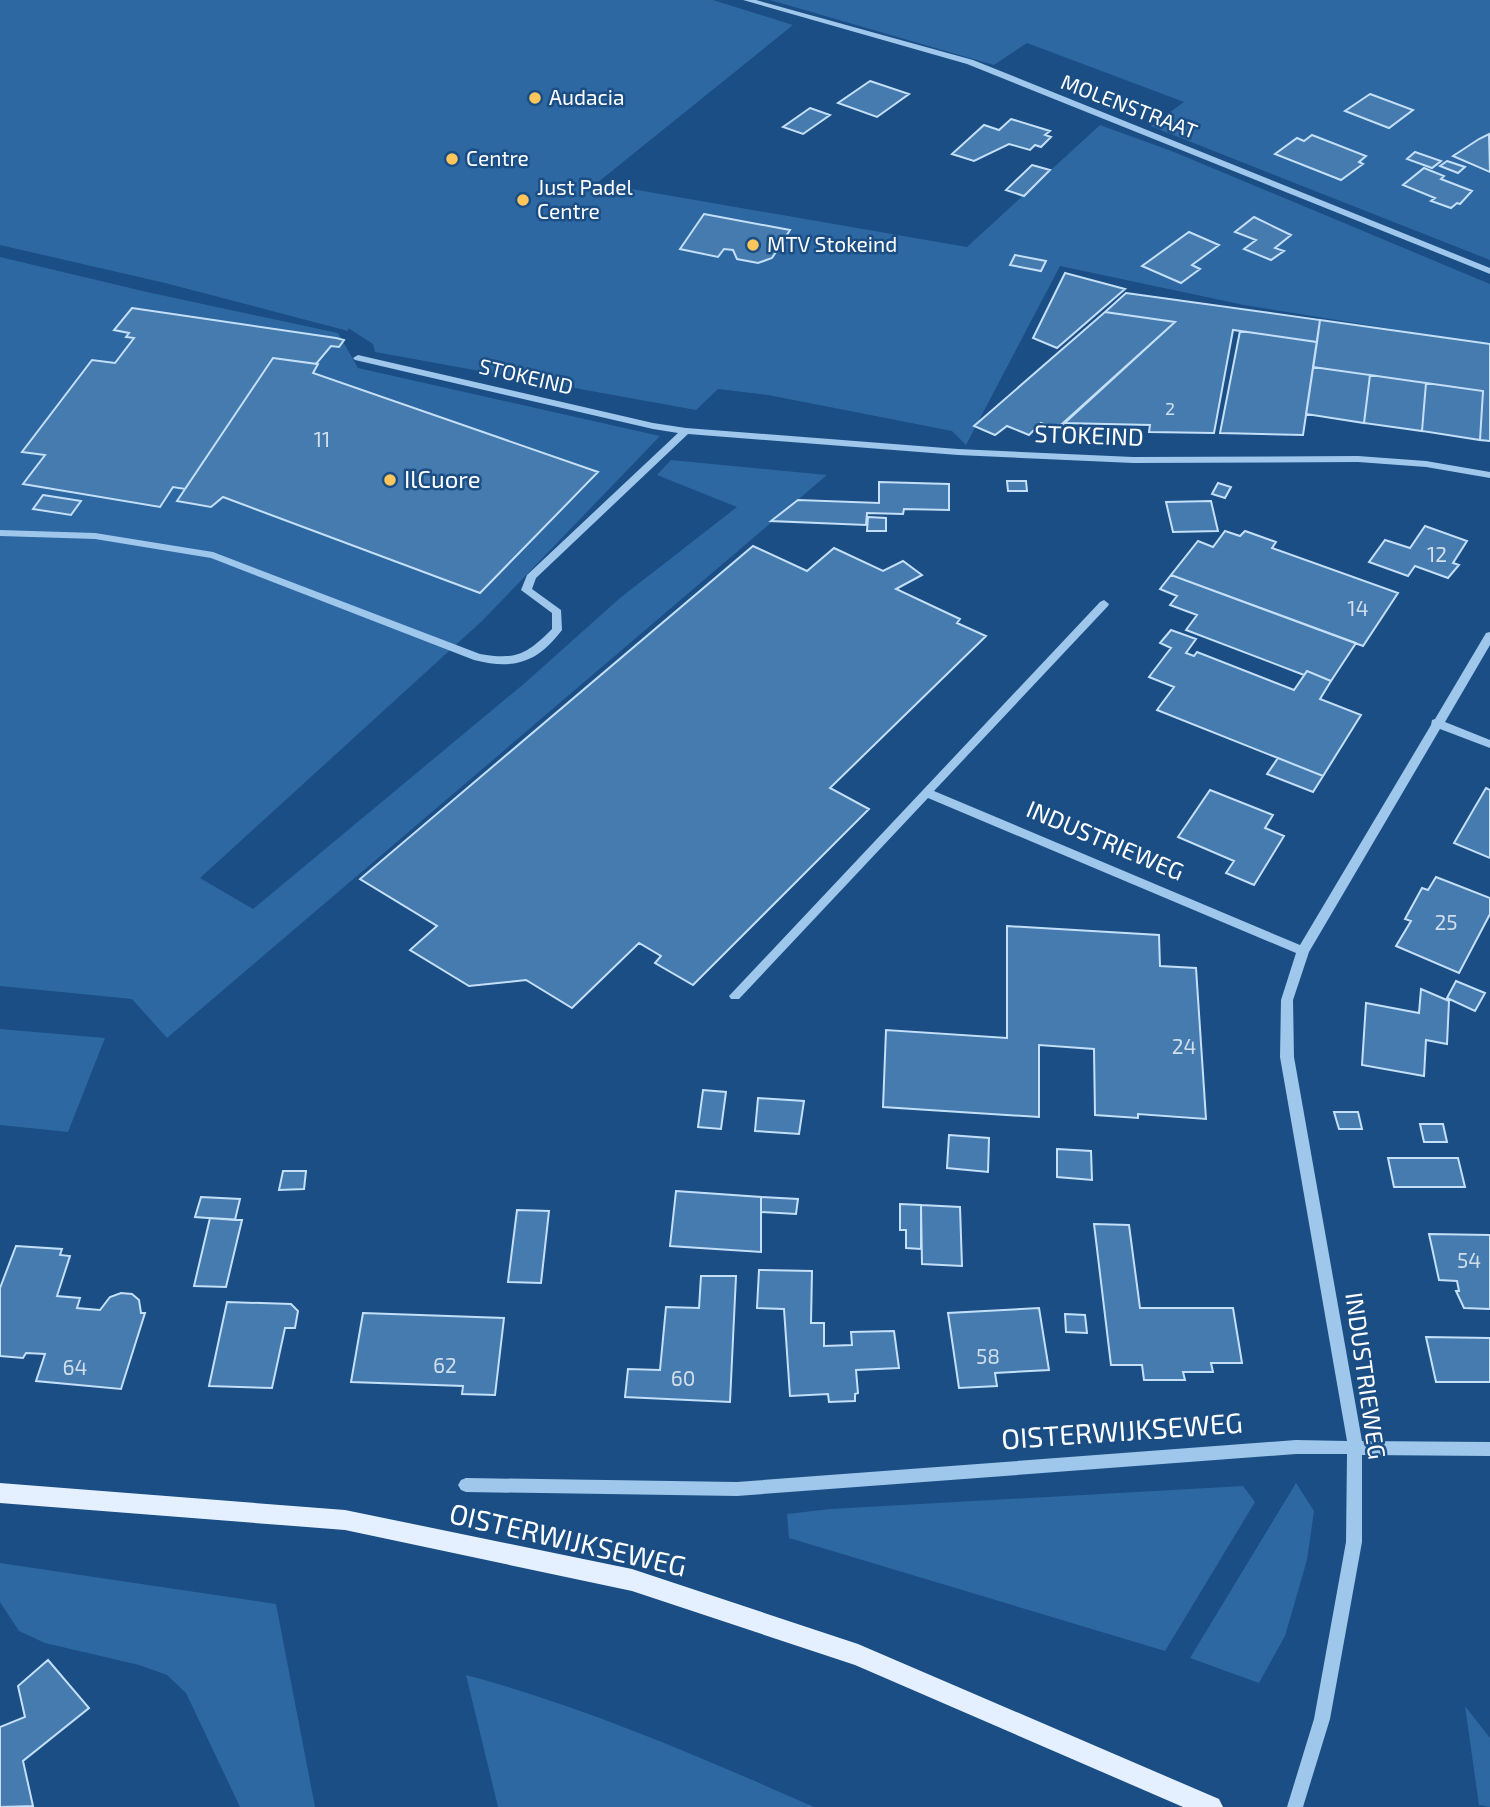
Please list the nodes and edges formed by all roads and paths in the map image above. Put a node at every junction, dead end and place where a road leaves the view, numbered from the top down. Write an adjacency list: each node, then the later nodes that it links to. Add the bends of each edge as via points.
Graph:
1 (747, 0): 2 (street, MOLENSTRAAT, via 970,62)
2 (1490, 271)
3 (358, 358): 4 (street, STOKEIND)
4 (686, 431): 5 (street, STOKEIND, via 1106,459 1358,459); 6 (street, via 531,577 526,590 556,612 558,630 533,655 505,663 478,657 213,555 95,536)
5 (1490, 475)
6 (0, 533)
7 (1104, 604): 11 (street)
8 (1490, 636): 9 (street, INDUSTRIEWEG)
9 (1436, 723): 10 (street); 12 (street, INDUSTRIEWEG)
10 (1490, 744)
11 (927, 793): 12 (street, INDUSTRIEWEG); 13 (street)
12 (1303, 950): 14 (street, INDUSTRIEWEG, via 1287,1000 1287,1057)
13 (735, 996)
14 (1355, 1447): 15 (street, OISTERWIJKSEWEG); 16 (street, OISTERWIJKSEWEG, via 1117,1459 737,1489); 19 (street, INDUSTRIEWEG, via 1354,1542 1322,1719)
15 (1490, 1449)
16 (466, 1485)
17 (0, 1493): 18 (main road, OISTERWIJKSEWEG, via 345,1520 632,1580 858,1655)
18 (1211, 1807)
19 (1295, 1807)

